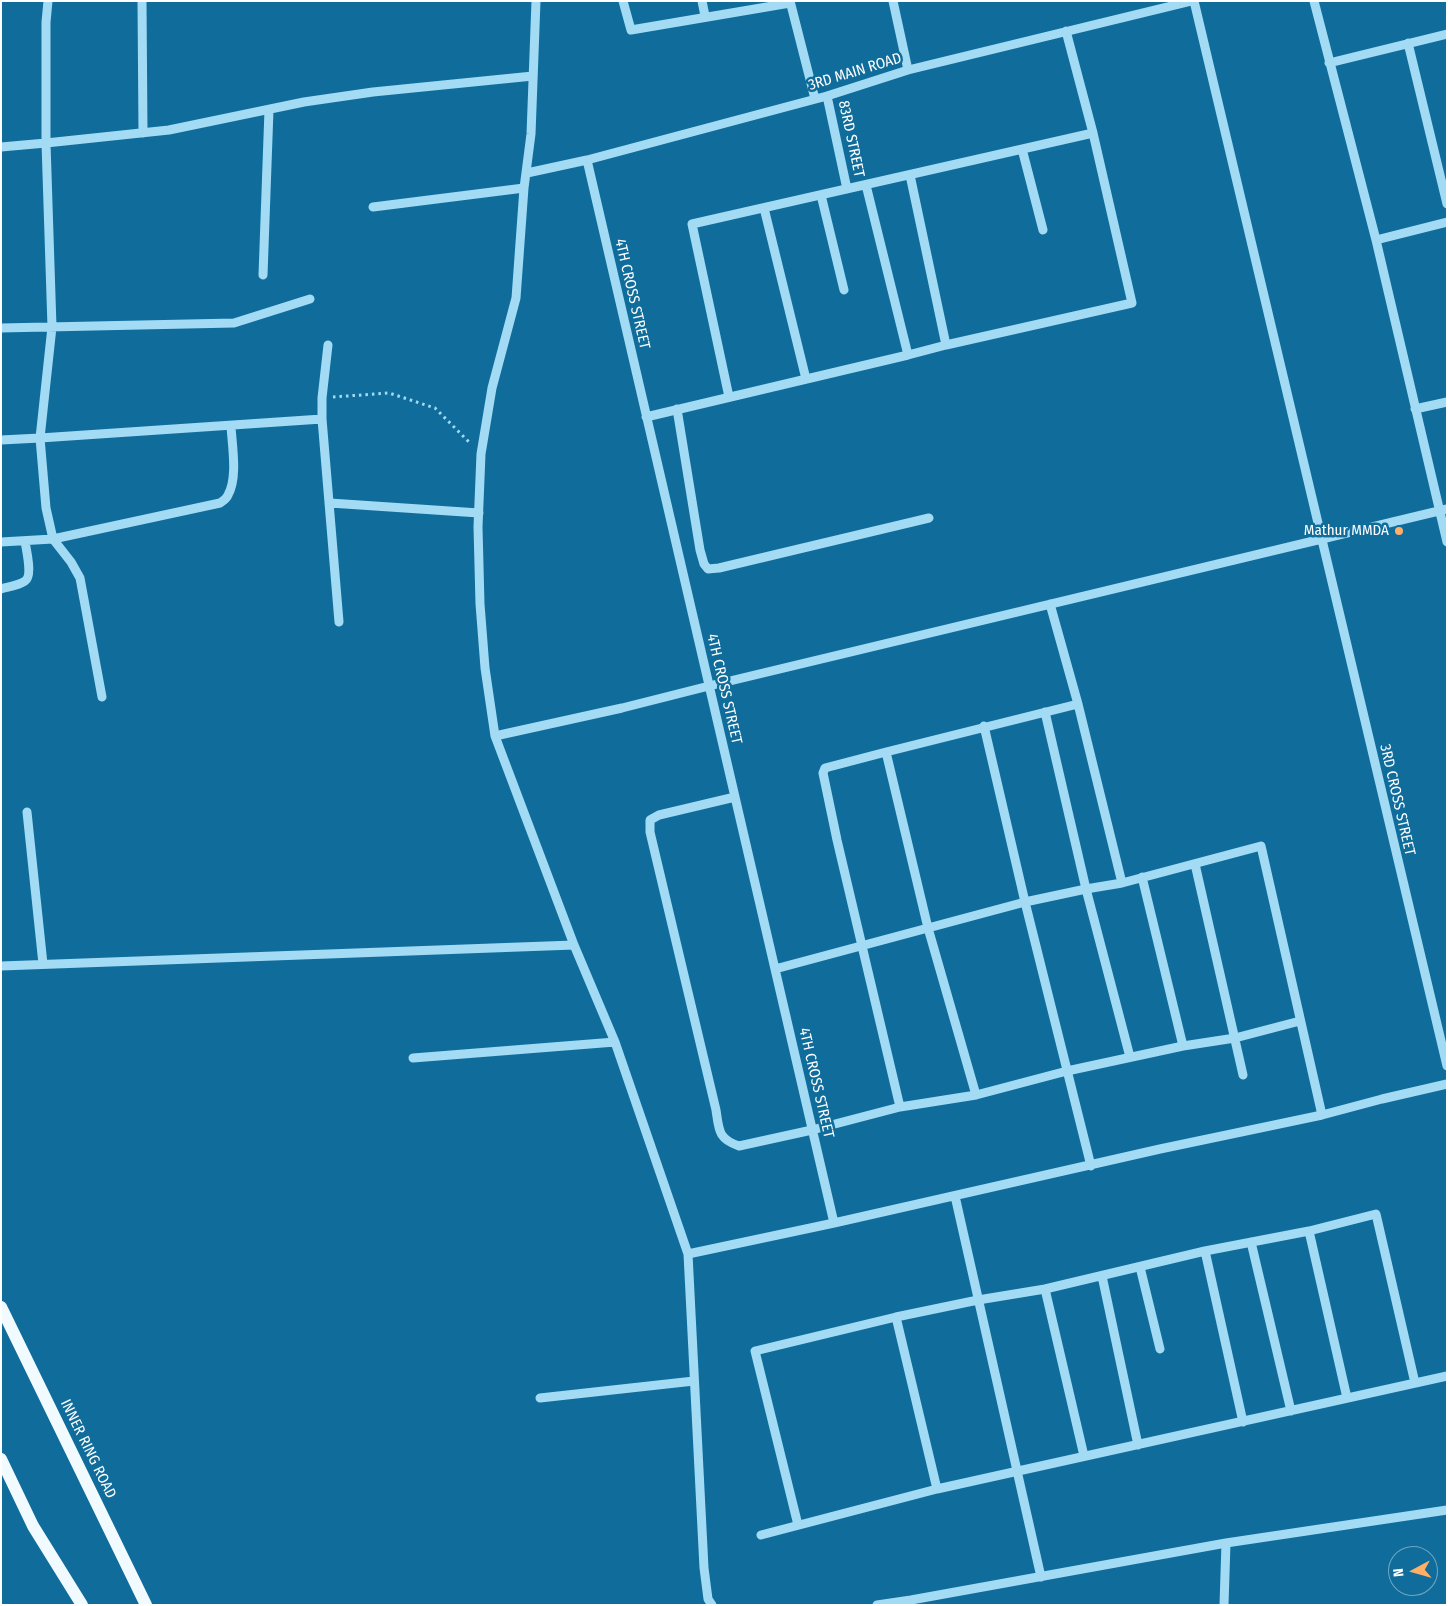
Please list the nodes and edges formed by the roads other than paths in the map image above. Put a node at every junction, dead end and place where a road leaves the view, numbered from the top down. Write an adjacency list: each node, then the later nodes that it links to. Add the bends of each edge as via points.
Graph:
1 (48, 1): 22 (street)
2 (142, 1): 20 (street)
3 (536, 1): 16 (street)
4 (623, 1): 10 (street, via 631,30)
5 (702, 1): 10 (street)
6 (893, 1): 15 (street)
7 (1193, 1): 11 (street, 3RD MAIN ROAD); 61 (street, 3RD CROSS STREET)
8 (1314, 1): 14 (street)
9 (790, 2): 10 (street); 18 (street)
10 (705, 16)
11 (1066, 31): 15 (street, 3RD MAIN ROAD); 21 (street)
12 (1447, 34): 13 (street)
13 (1408, 43): 14 (street); 32 (street)
14 (1329, 63): 37 (street)
15 (908, 70): 17 (street, 3RD MAIN ROAD)
16 (533, 76): 19 (street, via 373,92); 26 (street)
17 (827, 96): 18 (street, 3RD MAIN ROAD); 30 (street, 83RD STREET)
18 (814, 99): 25 (street, 3RD MAIN ROAD)
19 (269, 110): 20 (street); 38 (street)
20 (143, 133): 22 (street)
21 (1093, 133): 24 (street); 44 (street, via 1132,304)
22 (46, 143): 23 (street); 42 (street)
23 (1, 147)
24 (1022, 149): 27 (street); 36 (street)
25 (587, 160): 26 (street, 3RD MAIN ROAD); 51 (street, 4TH CROSS STREET)
26 (527, 173): 29 (street)
27 (910, 175): 28 (street); 44 (street)
28 (866, 185): 30 (street); 45 (street)
29 (524, 188): 33 (street); 58 (street, via 516,298 492,388 481,454)
30 (847, 189): 31 (street)
31 (821, 195): 34 (street); 39 (street)
32 (1447, 204)
33 (373, 207)
34 (764, 208): 46 (street); 47 (street, via 692,224)
35 (1447, 222): 37 (street)
36 (1043, 230)
37 (1376, 240): 49 (street)
38 (263, 275)
39 (844, 290)
40 (310, 299): 42 (street, via 234,323)
41 (1, 328): 42 (street)
42 (52, 328): 54 (street)
43 (328, 345): 52 (street)
44 (946, 345): 45 (street)
45 (908, 356): 46 (street)
46 (806, 379): 47 (street)
47 (729, 397): 50 (street)
48 (1447, 402): 49 (street)
49 (1415, 409): 57 (street)
50 (677, 410): 51 (street); 59 (street, via 700,550 708,569)
51 (646, 417): 68 (street, 4TH CROSS STREET)
52 (322, 419): 53 (street); 56 (street)
53 (231, 426): 54 (street); 60 (street, via 233,478 229,494 220,503)
54 (40, 438): 55 (street); 60 (street, via 46,508)
55 (1, 440)
56 (330, 503): 58 (street); 67 (street)
57 (1443, 510): 61 (street); 64 (street)
58 (479, 513): 73 (street, via 480,604)
59 (929, 518)
60 (53, 539): 62 (street); 69 (street, via 80,578)
61 (1321, 540): 66 (street); 94 (street, 3RD CROSS STREET)
62 (25, 541): 63 (street); 65 (street, via 28,577 25,582)
63 (1, 542)
64 (1447, 542)
65 (1, 589)
66 (1050, 604): 68 (street); 70 (street)
67 (340, 622)
68 (709, 686): 73 (street); 75 (street, 4TH CROSS STREET)
69 (102, 697)
70 (1078, 704): 71 (street); 79 (street)
71 (1045, 712): 72 (street); 80 (street)
72 (984, 726): 74 (street); 81 (street)
73 (495, 736): 83 (street)
74 (886, 752): 82 (street); 84 (street, via 826,768 823,773)
75 (735, 797): 87 (street, 4TH CROSS STREET); 101 (street, via 650,820 650,832 719,1132 727,1142 739,1146)
76 (27, 812): 85 (street)
77 (1195, 864): 78 (street); 88 (street, via 1261,846); 89 (street)
78 (1142, 877): 79 (street); 91 (street)
79 (1122, 883): 80 (street)
80 (1086, 889): 81 (street); 92 (street)
81 (1025, 902): 82 (street); 95 (street)
82 (928, 928): 84 (street); 98 (street)
83 (574, 945): 85 (street); 90 (street)
84 (863, 947): 87 (street); 99 (street)
85 (43, 964): 86 (street)
86 (1, 966)
87 (775, 970): 101 (street, 4TH CROSS STREET)
88 (1300, 1021): 89 (street); 100 (street)
89 (1235, 1038): 91 (street); 96 (street)
90 (615, 1042): 93 (street); 108 (street)
91 (1183, 1046): 92 (street)
92 (1130, 1057): 95 (street)
93 (413, 1058)
94 (1447, 1066)
95 (1066, 1071): 98 (street); 102 (street)
96 (1243, 1075)
97 (1447, 1084): 100 (street)
98 (976, 1095): 99 (street)
99 (900, 1107): 101 (street)
100 (1322, 1115): 102 (street)
101 (812, 1130): 104 (street, 4TH CROSS STREET)
102 (1091, 1166): 103 (street)
103 (955, 1196): 104 (street); 112 (street)
104 (834, 1223): 108 (street)
105 (1309, 1231): 106 (street); 118 (street, via 1376,1214); 120 (street)
106 (1251, 1242): 107 (street); 121 (street)
107 (1205, 1251): 109 (street); 122 (street)
108 (688, 1254): 117 (street)
109 (1140, 1267): 110 (street); 115 (street)
110 (1102, 1276): 111 (street); 123 (street)
111 (1045, 1289): 112 (street); 124 (street)
112 (978, 1300): 114 (street); 126 (street)
113 (1, 1307): 136 (main road, INNER RING ROAD)
114 (896, 1317): 127 (street); 129 (street, via 755,1351)
115 (1160, 1350)
116 (1447, 1376): 118 (street)
117 (694, 1381): 119 (street); 134 (street, via 704,1568)
118 (1415, 1383): 120 (street)
119 (540, 1398)
120 (1347, 1398): 121 (street)
121 (1291, 1411): 122 (street)
122 (1243, 1422): 123 (street)
123 (1138, 1445): 124 (street)
124 (1084, 1456): 126 (street)
125 (1, 1459): 135 (main road, via 33,1526)
126 (1017, 1471): 127 (street); 132 (street)
127 (937, 1489): 129 (street)
128 (1447, 1510): 131 (street)
129 (798, 1526): 130 (street)
130 (761, 1535)
131 (1226, 1543): 132 (street); 138 (street)
132 (1041, 1577): 133 (street)
133 (912, 1603): 137 (street)
134 (710, 1604)
135 (82, 1605)
136 (146, 1605)
137 (877, 1605)
138 (1224, 1605)

